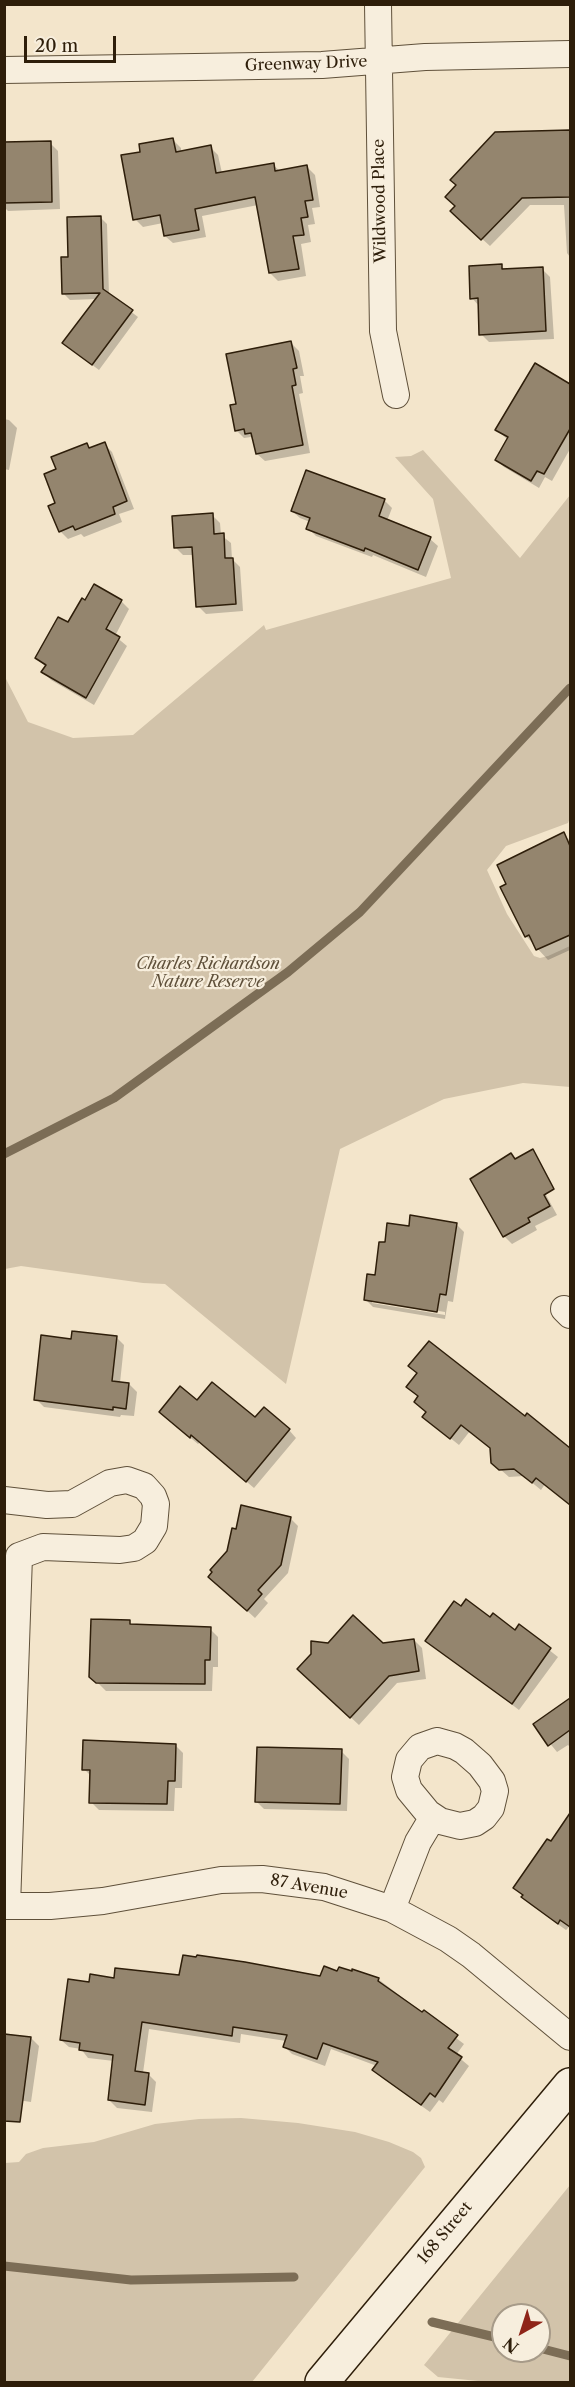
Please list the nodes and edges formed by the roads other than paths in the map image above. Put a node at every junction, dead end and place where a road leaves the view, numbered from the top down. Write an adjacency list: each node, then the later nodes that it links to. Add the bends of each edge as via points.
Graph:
1 (378, 4): 3 (street, Wildwood Place)
2 (570, 54): 3 (street, Greenway Drive)
3 (378, 61): 4 (street, Greenway Drive, via 310,66); 5 (street, Wildwood Place, via 382,331)
4 (4, 70)
5 (396, 395)
6 (4, 1500): 7 (street, via 72,1504 110,1483 127,1480 144,1486 156,1504 154,1526 134,1548 43,1547)
7 (12, 1552): 9 (street)
8 (434, 1817): 10 (street, via 415,1847)
9 (6, 1906): 10 (street, 87 Avenue, via 96,1902 208,1882 262,1879 324,1887)
10 (392, 1909): 11 (street, 87 Avenue, via 471,1955)
11 (570, 2037)
12 (570, 2085): 13 (main road, 168 Street)
13 (322, 2382)

